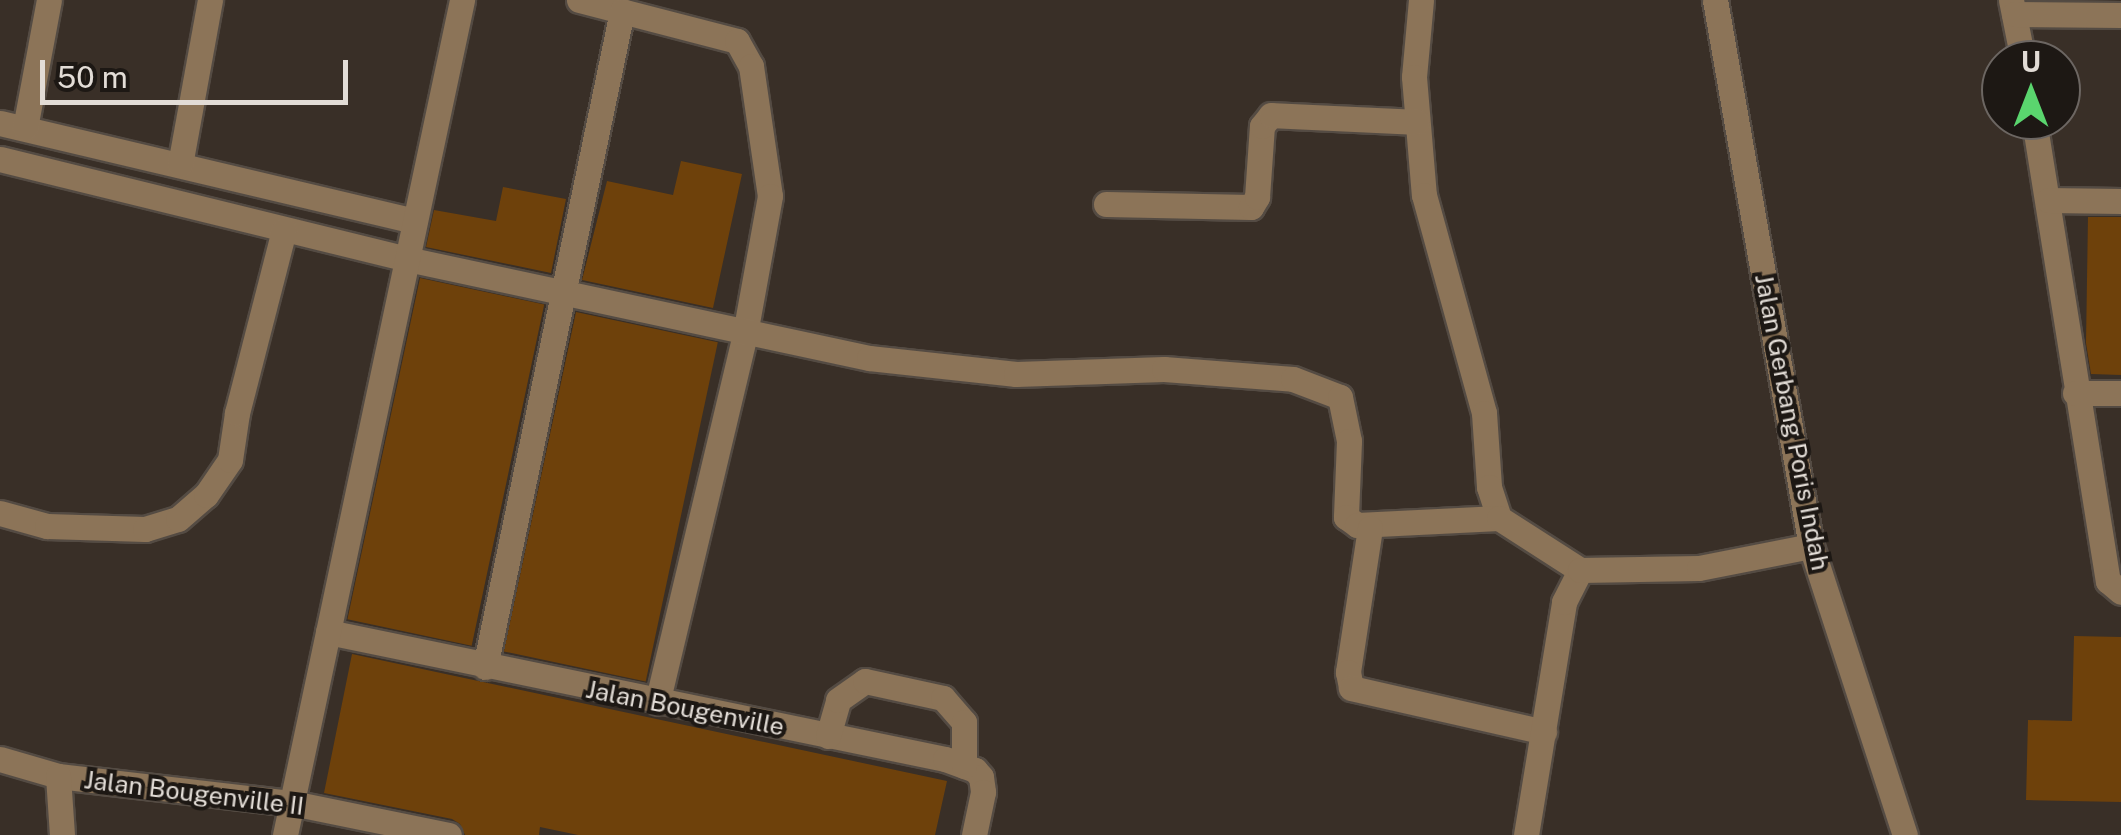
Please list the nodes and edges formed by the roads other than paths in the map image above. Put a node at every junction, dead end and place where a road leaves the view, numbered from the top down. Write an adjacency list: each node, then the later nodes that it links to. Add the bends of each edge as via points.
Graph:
1 (49, 0): 12 (street)
2 (210, 0): 15 (street)
3 (462, 0): 19 (street)
4 (578, 0): 8 (street)
5 (1421, 0): 11 (street)
6 (1715, 0): 29 (street, Jalan Gerbang Poris Indah)
7 (2013, 7): 9 (street); 10 (street)
8 (622, 11): 22 (street); 23 (street, via 718,32 746,52 770,196)
9 (2121, 14)
10 (2019, 40)
11 (1417, 122): 18 (street, via 1271,115 1262,126 1252,208); 27 (street, via 1424,194 1484,413 1489,487)
12 (12, 126): 15 (street)
13 (2038, 140): 16 (street)
14 (0, 159): 20 (street)
15 (180, 166): 19 (street)
16 (2048, 200): 17 (street); 24 (street)
17 (2121, 201)
18 (1106, 204)
19 (415, 221): 21 (street)
20 (284, 230): 21 (street); 26 (street, via 230,460 206,495 178,519 144,529 47,526)
21 (407, 259): 22 (street); 32 (street)
22 (562, 292): 23 (street); 33 (street)
23 (745, 334): 28 (street, via 933,368 1016,374 1224,370 1319,386 1340,397 1347,418 1346,517); 34 (street)
24 (2075, 392): 25 (street); 31 (street, via 2108,581)
25 (2121, 393)
26 (0, 513)
27 (1499, 518): 28 (street); 30 (street)
28 (1370, 528): 35 (street, via 1351,688)
29 (1811, 546): 30 (street, via 1699,568); 46 (street, Jalan Gerbang Poris Indah)
30 (1580, 570): 35 (street, via 1564,602)
31 (2121, 592)
32 (328, 632): 33 (street, Jalan Bougenville); 40 (street)
33 (484, 666): 34 (street, Jalan Bougenville)
34 (657, 702): 36 (street, Jalan Bougenville)
35 (1544, 732): 45 (street)
36 (828, 736): 38 (street, Jalan Bougenville); 38 (street, via 838,700 865,682 943,698 964,722)
37 (0, 759): 39 (street, Jalan Bougenville II)
38 (964, 766): 44 (street, via 981,777 984,792)
39 (58, 776): 40 (street, Jalan Bougenville II); 41 (street)
40 (292, 803): 42 (street); 43 (street, Jalan Bougenville II)
41 (62, 835)
42 (285, 835)
43 (449, 835)
44 (974, 835)
45 (1526, 835)
46 (1905, 835)

